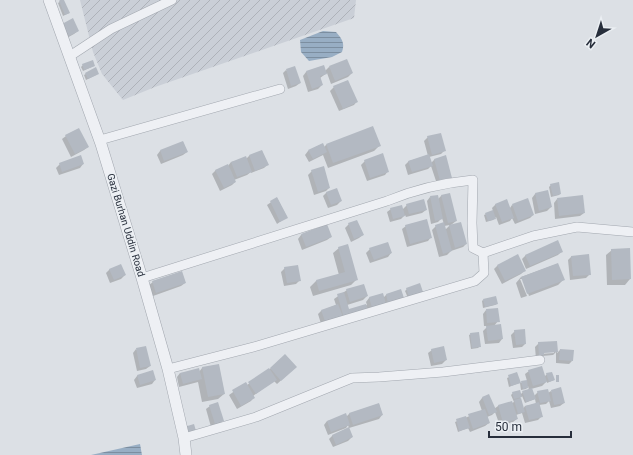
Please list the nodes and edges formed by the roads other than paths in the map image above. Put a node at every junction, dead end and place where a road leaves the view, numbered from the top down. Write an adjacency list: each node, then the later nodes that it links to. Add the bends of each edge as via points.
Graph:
1 (49, 0): 3 (street, Gazi Burhan Uddin Road)
2 (172, 0): 3 (street, via 111,29)
3 (70, 56): 5 (street, Gazi Burhan Uddin Road)
4 (280, 89): 5 (street)
5 (100, 140): 8 (street, Gazi Burhan Uddin Road)
6 (633, 232): 7 (street, via 577,227 533,236)
7 (483, 253): 8 (street, via 473,248 473,180 443,183 408,192 387,201); 10 (street, via 484,273 475,281 265,344)
8 (142, 278): 10 (street, Gazi Burhan Uddin Road)
9 (540, 360): 11 (street, via 443,372 352,378 256,417)
10 (168, 369): 11 (street, Gazi Burhan Uddin Road)
11 (184, 438): 12 (street, Gazi Burhan Uddin Road)
12 (186, 455)

